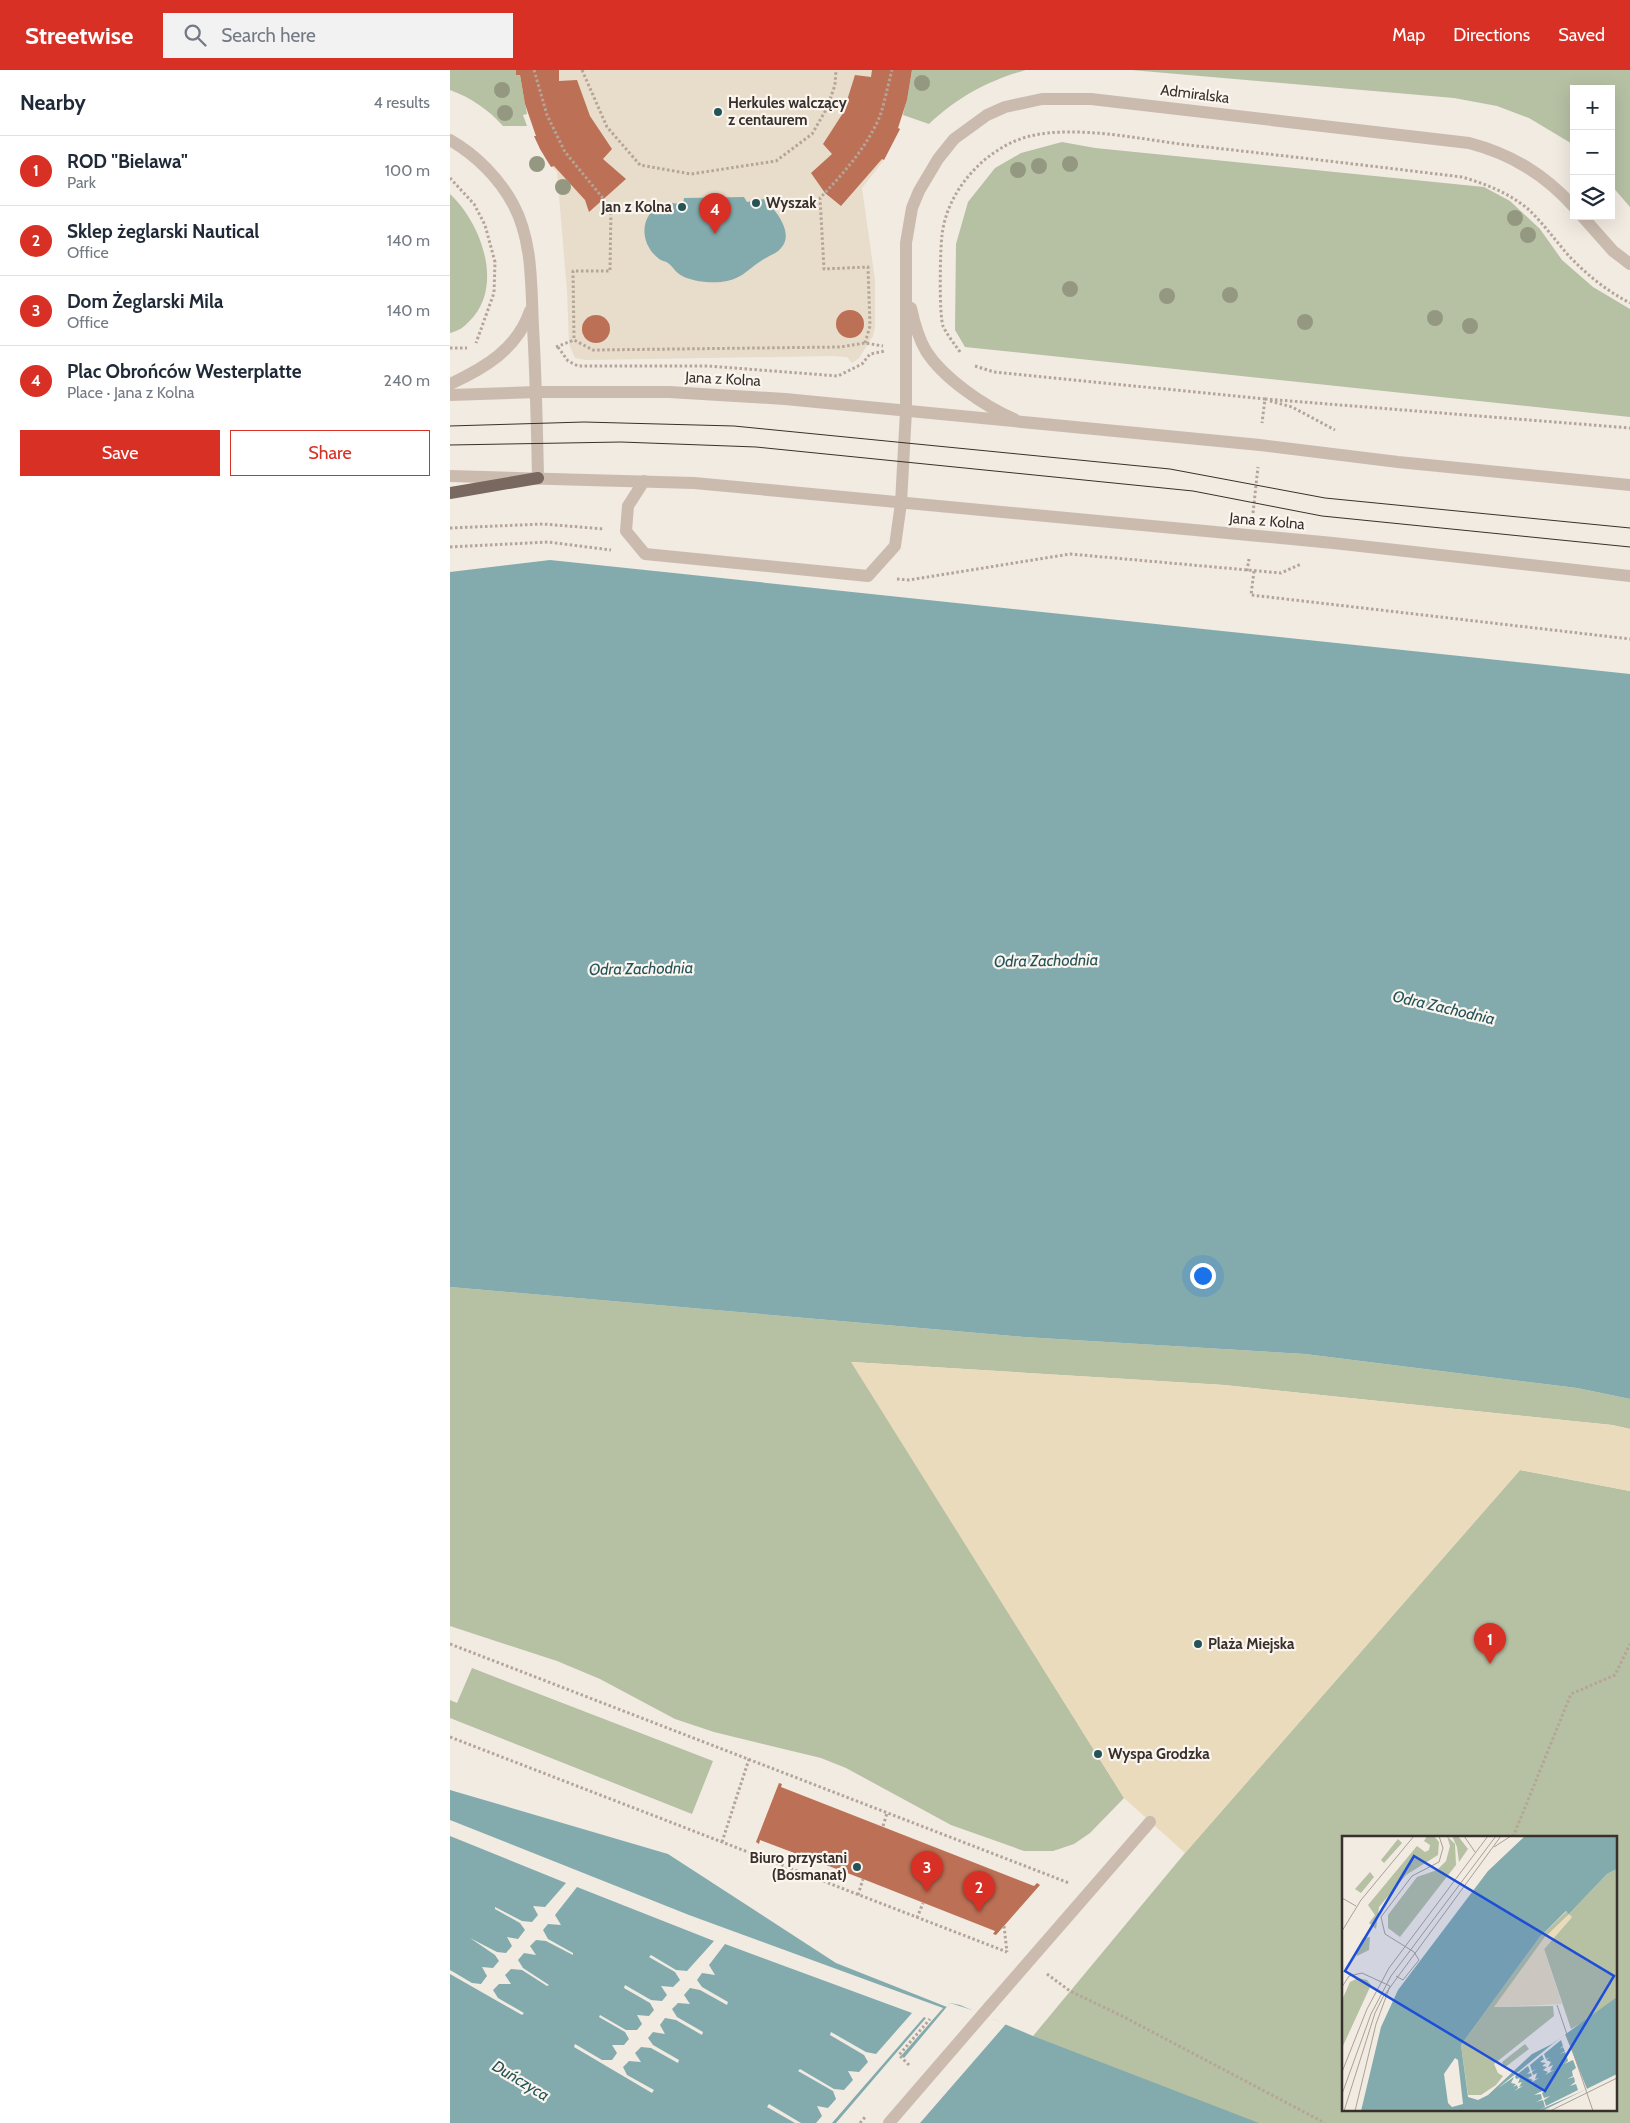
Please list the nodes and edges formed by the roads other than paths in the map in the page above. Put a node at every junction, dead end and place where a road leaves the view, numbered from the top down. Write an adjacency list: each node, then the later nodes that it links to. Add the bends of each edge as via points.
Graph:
1 (450, 140): 6 (street, via 483,165 513,204 526,241)
2 (1570, 203): 5 (street, Admiralska, via 1530,168 1491,148 1469,142 1091,99 1042,99 1005,107 987,115 954,139 938,159 912,208 906,243)
3 (1585, 220): 4 (street)
4 (1630, 264)
5 (906, 278): 10 (street, Admiralska); 11 (street, Admiralska, via 913,315 927,352 970,394 1002,414)
6 (532, 307): 7 (street, via 508,348 487,364); 8 (street)
7 (450, 384)
8 (537, 392): 9 (street, Jana z Kolna); 10 (street, Jana z Kolna, via 728,395); 13 (street)
9 (450, 395)
10 (906, 411): 11 (street, Jana z Kolna); 17 (street)
11 (1024, 422): 15 (street, Jana z Kolna)
12 (450, 476): 13 (street, Jana z Kolna)
13 (538, 478): 14 (street, Jana z Kolna); 16 (main road)
14 (644, 482): 17 (street, Jana z Kolna, via 694,483); 17 (street, via 628,506 626,531 645,554 868,576 895,546)
15 (1630, 485)
16 (450, 493)
17 (901, 503): 18 (street, Jana z Kolna, via 1333,543)
18 (1630, 576)
19 (1150, 1822): 20 (street, bridge)
20 (889, 2123)

